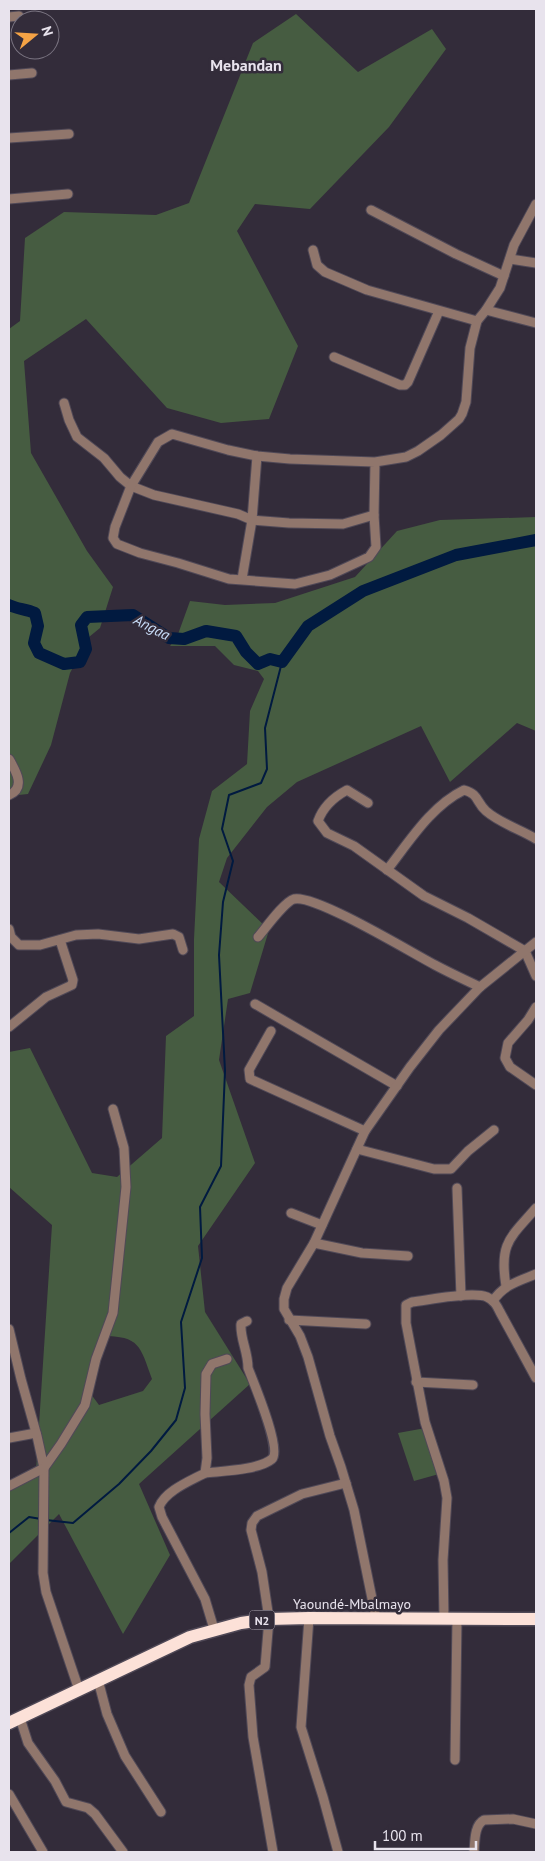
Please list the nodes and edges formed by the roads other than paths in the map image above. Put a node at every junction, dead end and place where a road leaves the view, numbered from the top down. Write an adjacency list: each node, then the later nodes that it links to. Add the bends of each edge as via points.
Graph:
1 (32, 73): 2 (street)
2 (9, 75)
3 (69, 134): 4 (street)
4 (9, 138)
5 (68, 194): 6 (street)
6 (9, 199)
7 (536, 204): 10 (street, via 514,244)
8 (371, 210): 12 (street)
9 (313, 250): 14 (street, via 317,265 325,272 367,290)
10 (510, 259): 11 (street); 12 (street)
11 (536, 263)
12 (504, 276): 13 (street)
13 (486, 310): 15 (street); 16 (street)
14 (439, 311): 15 (street); 17 (street, via 405,385)
15 (477, 321): 20 (street, via 470,348 466,402 459,419 412,454)
16 (536, 323)
17 (334, 357)
18 (64, 403): 21 (street, via 77,437 104,458)
19 (257, 456): 20 (street); 21 (street, via 172,434 158,442); 23 (street)
20 (375, 462): 22 (street)
21 (131, 486): 23 (street, via 154,496); 24 (street, via 115,527 117,544 229,579)
22 (374, 514): 23 (street, via 343,524); 24 (street, via 376,548 369,557 330,575 295,584)
23 (252, 520): 24 (street)
24 (242, 579)
25 (9, 759): 26 (street, via 18,779 18,788)
26 (9, 795)
27 (368, 804): 29 (street, via 347,790 334,797 318,821 327,833 354,846)
28 (536, 839): 29 (street, via 486,811 472,792 464,790 433,814)
29 (387, 870): 35 (street, via 424,896)
30 (9, 929): 32 (street, via 11,937 19,944 40,945)
31 (258, 937): 37 (street, via 289,901 296,898 361,923)
32 (60, 940): 34 (street, via 90,934 139,939 173,934 179,937); 40 (street, via 72,985 46,997)
33 (536, 942): 35 (street)
34 (183, 950)
35 (525, 951): 36 (street); 37 (street)
36 (536, 976)
37 (480, 988): 43 (street, via 439,1030)
38 (255, 1004): 43 (street)
39 (536, 1010): 42 (street, via 508,1043 505,1058 510,1066)
40 (9, 1027)
41 (270, 1031): 46 (street, via 249,1070 250,1079)
42 (536, 1085)
43 (397, 1086): 46 (street)
44 (113, 1109): 68 (street, via 124,1148 126,1187 113,1314 96,1359 85,1405)
45 (494, 1130): 47 (street, via 451,1169 444,1170)
46 (365, 1131): 47 (street)
47 (357, 1149): 51 (street)
48 (457, 1188): 56 (street)
49 (536, 1208): 55 (street, via 506,1246)
50 (291, 1213): 51 (street)
51 (322, 1225): 52 (street)
52 (314, 1244): 53 (street, via 362,1253); 58 (street, via 287,1288 284,1309)
53 (408, 1256)
54 (536, 1274): 55 (street)
55 (506, 1286): 57 (street)
56 (461, 1296): 57 (street, via 487,1296); 64 (street, via 406,1305)
57 (494, 1301): 63 (street)
58 (289, 1320): 60 (street); 70 (street, via 308,1356)
59 (248, 1321): 69 (street, via 241,1324 240,1329 248,1368 274,1441 275,1454 272,1459 256,1466)
60 (366, 1324)
61 (9, 1329): 66 (street)
62 (228, 1359): 69 (street, via 212,1364 206,1374)
63 (536, 1378)
64 (416, 1382): 65 (street); 75 (street, via 424,1422 447,1498)
65 (473, 1385)
66 (36, 1432): 67 (street); 68 (street)
67 (9, 1438)
68 (44, 1468): 71 (street); 80 (street, via 46,1592)
69 (205, 1473): 78 (street, via 162,1500 159,1507 205,1599)
70 (346, 1483): 73 (street); 74 (street, via 302,1494 257,1516 252,1523)
71 (9, 1486)
72 (309, 1618): 73 (highway, Yaoundé-Mbalmayo / N2); 74 (highway, Yaoundé-Mbalmayo / N2); 89 (street, via 301,1727)
73 (376, 1618): 75 (highway, Yaoundé-Mbalmayo / N2)
74 (269, 1619): 78 (highway, Yaoundé-Mbalmayo / N2); 88 (street, via 266,1667 252,1678 249,1685 253,1737)
75 (444, 1619): 76 (highway, Yaoundé-Mbalmayo / N2)
76 (457, 1619): 77 (highway, Yaoundé-Mbalmayo / N2); 82 (street)
77 (536, 1619)
78 (214, 1629): 79 (highway, Yaoundé-Mbalmayo / N2)
79 (98, 1680): 80 (highway, Yaoundé-Mbalmayo / N2); 84 (street, via 107,1714 125,1756)
80 (78, 1690): 81 (highway, Yaoundé-Mbalmayo / N2)
81 (14, 1720): 87 (street, via 66,1802 88,1808 95,1814)
82 (455, 1760)
83 (9, 1794): 86 (street)
84 (161, 1812)
85 (536, 1824): 90 (street, via 513,1819 484,1820 477,1826)
86 (43, 1852)
87 (123, 1852)
88 (273, 1852)
89 (338, 1852)
90 (474, 1852)

